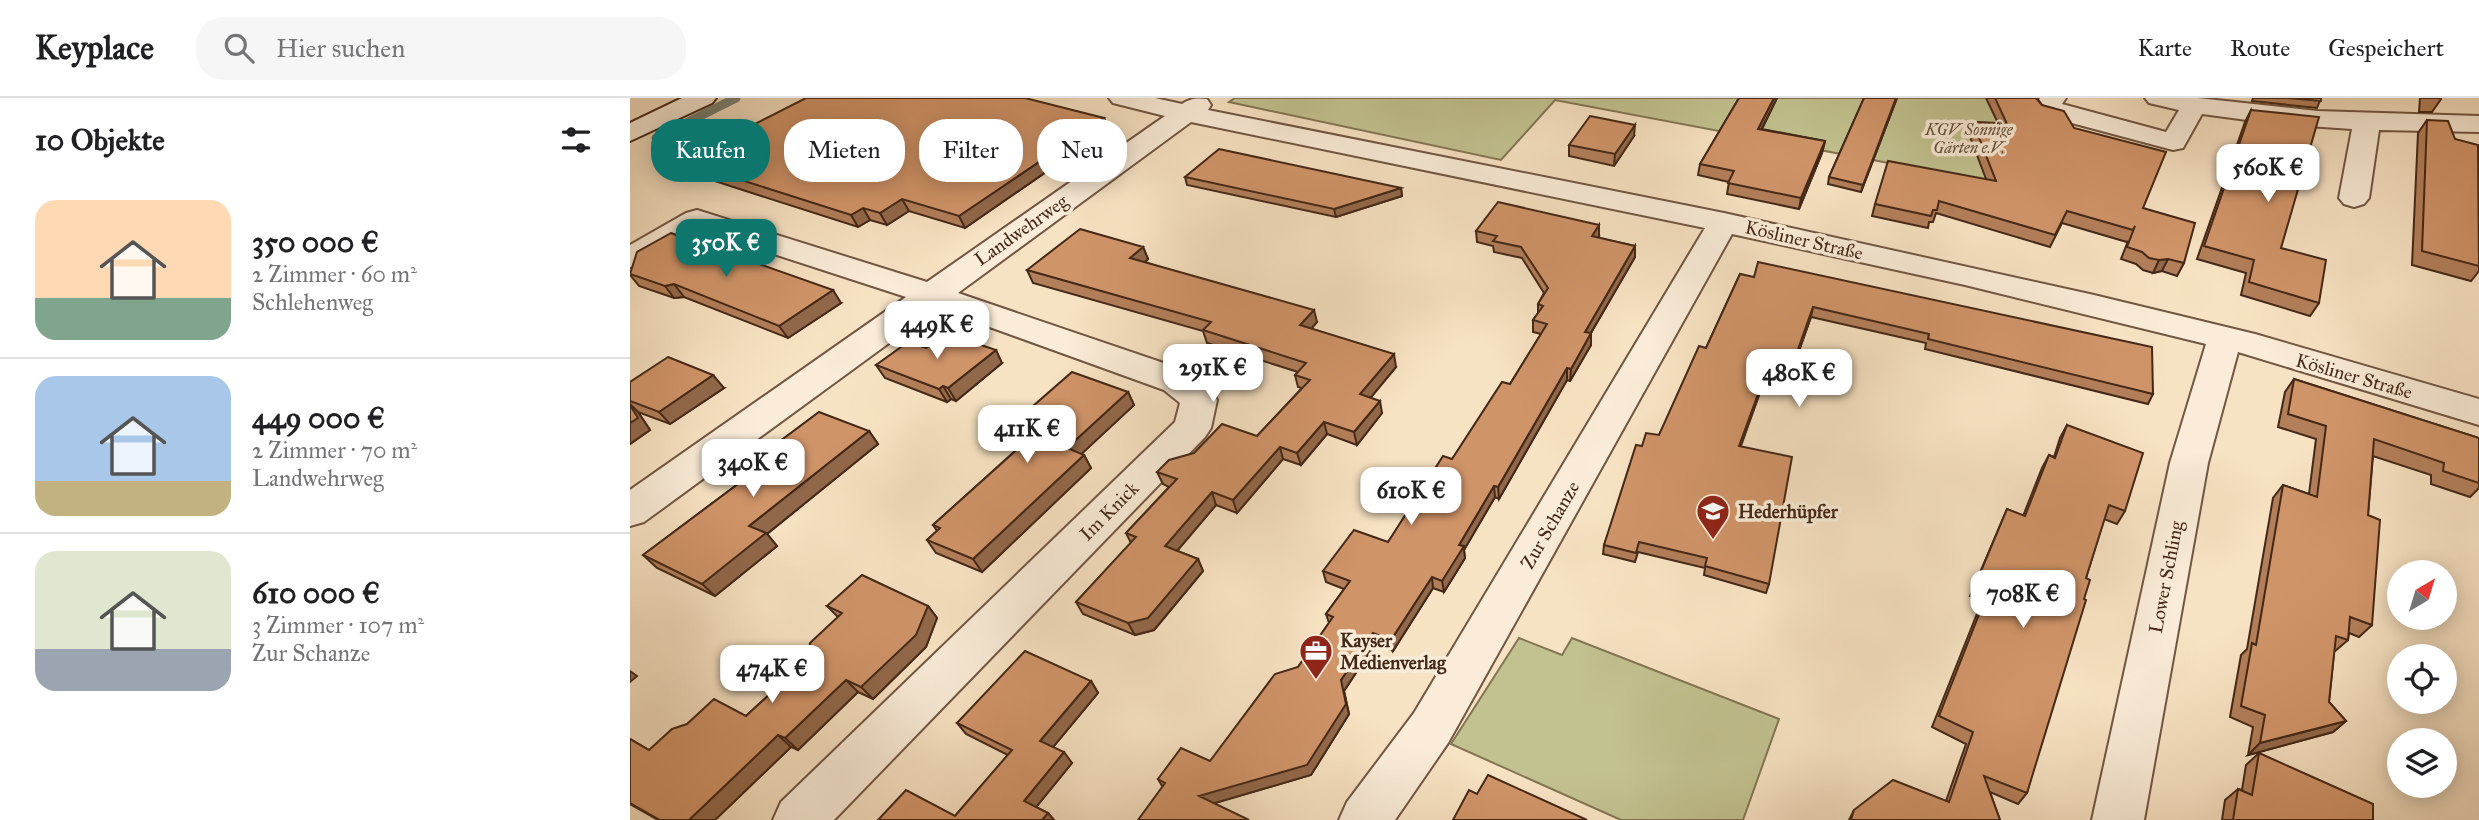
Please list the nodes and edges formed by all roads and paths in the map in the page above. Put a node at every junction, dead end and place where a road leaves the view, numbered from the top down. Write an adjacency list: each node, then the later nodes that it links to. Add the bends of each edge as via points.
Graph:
1 (703, 98): 9 (street)
2 (1122, 98): 5 (street, Kösliner Straße)
3 (2053, 98): 6 (street, via 2047,108 2173,142)
4 (2158, 98): 6 (street)
5 (1197, 106): 11 (street, Kösliner Straße); 13 (street, Landwehrweg)
6 (2194, 106): 7 (street)
7 (2367, 122): 8 (street); 10 (street)
8 (2479, 124)
9 (630, 133)
10 (2354, 198)
11 (1724, 222): 14 (street, Kösliner Straße); 18 (street, Zur Schanze, via 1431,728)
12 (630, 258): 13 (street, via 697,219)
13 (930, 294): 16 (street, Landwehrweg); 17 (street, Im Knick, via 1177,382 1199,400 1192,428)
14 (2225, 338): 15 (street, Kösliner Straße); 19 (street, Lower Schling, via 2189,463)
15 (2479, 412)
16 (630, 511)
17 (799, 820)
18 (1365, 820)
19 (2118, 820)

